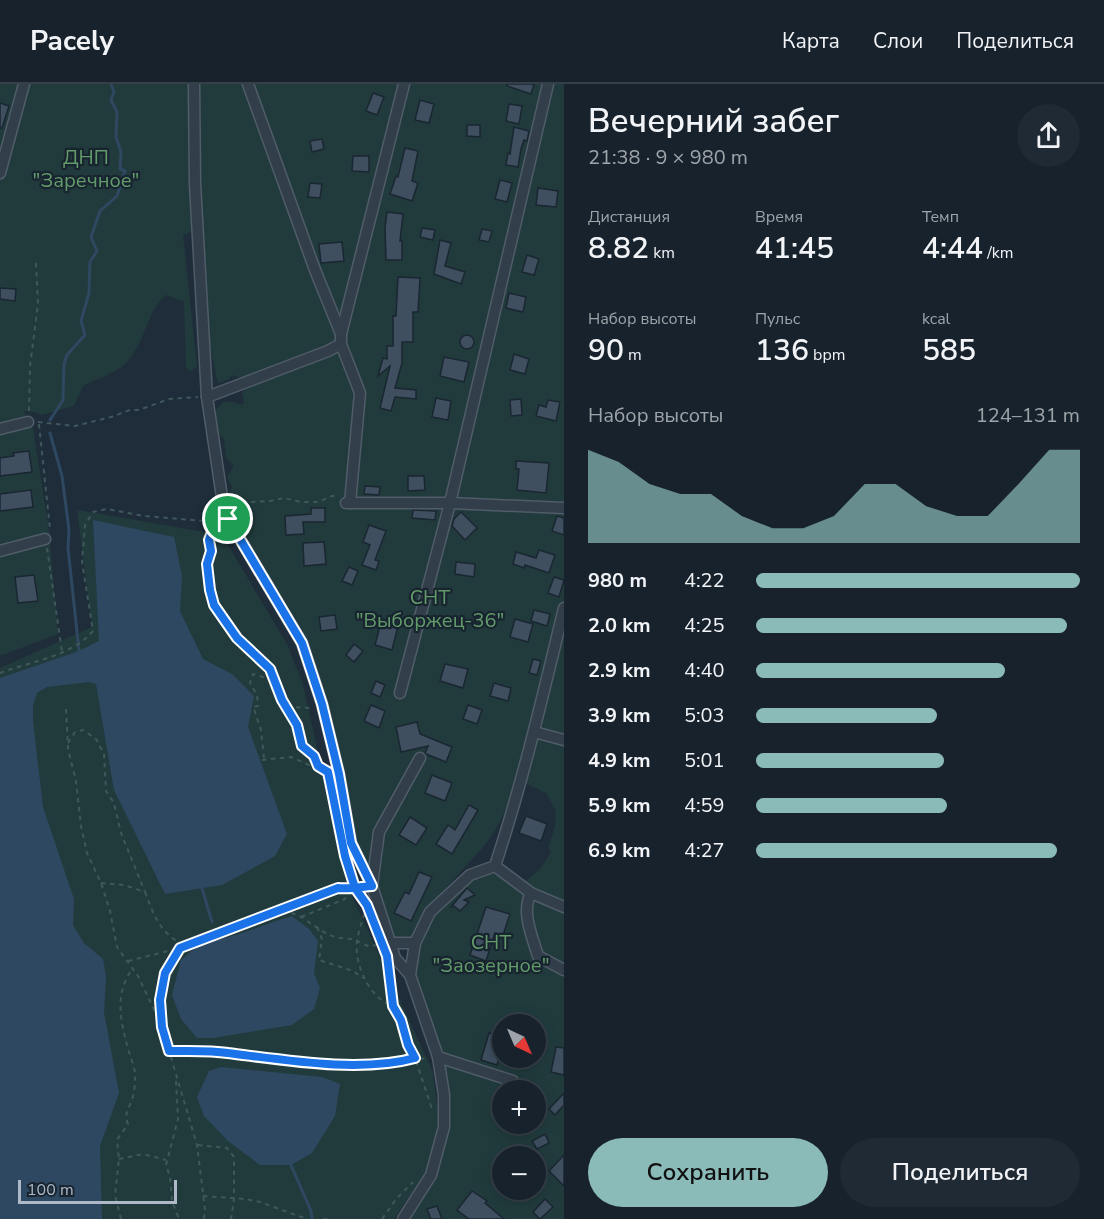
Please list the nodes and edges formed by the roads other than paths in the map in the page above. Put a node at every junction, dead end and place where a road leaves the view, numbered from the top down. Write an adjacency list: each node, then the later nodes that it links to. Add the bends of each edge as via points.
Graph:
1 (24, 84): 6 (street)
2 (194, 84): 8 (street, via 195,184)
3 (248, 84): 7 (street)
4 (404, 84): 7 (street)
5 (548, 84): 11 (street)
6 (0, 173)
7 (341, 339): 8 (street, via 328,351); 11 (street, via 360,393 349,501)
8 (207, 397): 21 (street, via 228,519 302,643 322,704 351,843)
9 (33, 422): 10 (street)
10 (0, 429)
11 (450, 503): 12 (street); 16 (street)
12 (564, 508)
13 (45, 539): 14 (street)
14 (0, 551)
15 (564, 608): 17 (street)
16 (399, 693)
17 (534, 732): 18 (street); 20 (street)
18 (564, 740)
19 (420, 758): 21 (street, via 380,832)
20 (495, 866): 22 (street); 25 (street, via 470,875 430,912)
21 (372, 886): 24 (street)
22 (531, 893): 23 (street); 26 (street, via 526,903 538,956)
23 (564, 907)
24 (389, 943): 25 (street); 27 (street, via 392,962)
25 (416, 943): 27 (street)
26 (564, 970)
27 (410, 975): 28 (street)
28 (438, 1057): 29 (street); 30 (street, via 444,1127 431,1175)
29 (510, 1080)
30 (403, 1219)

